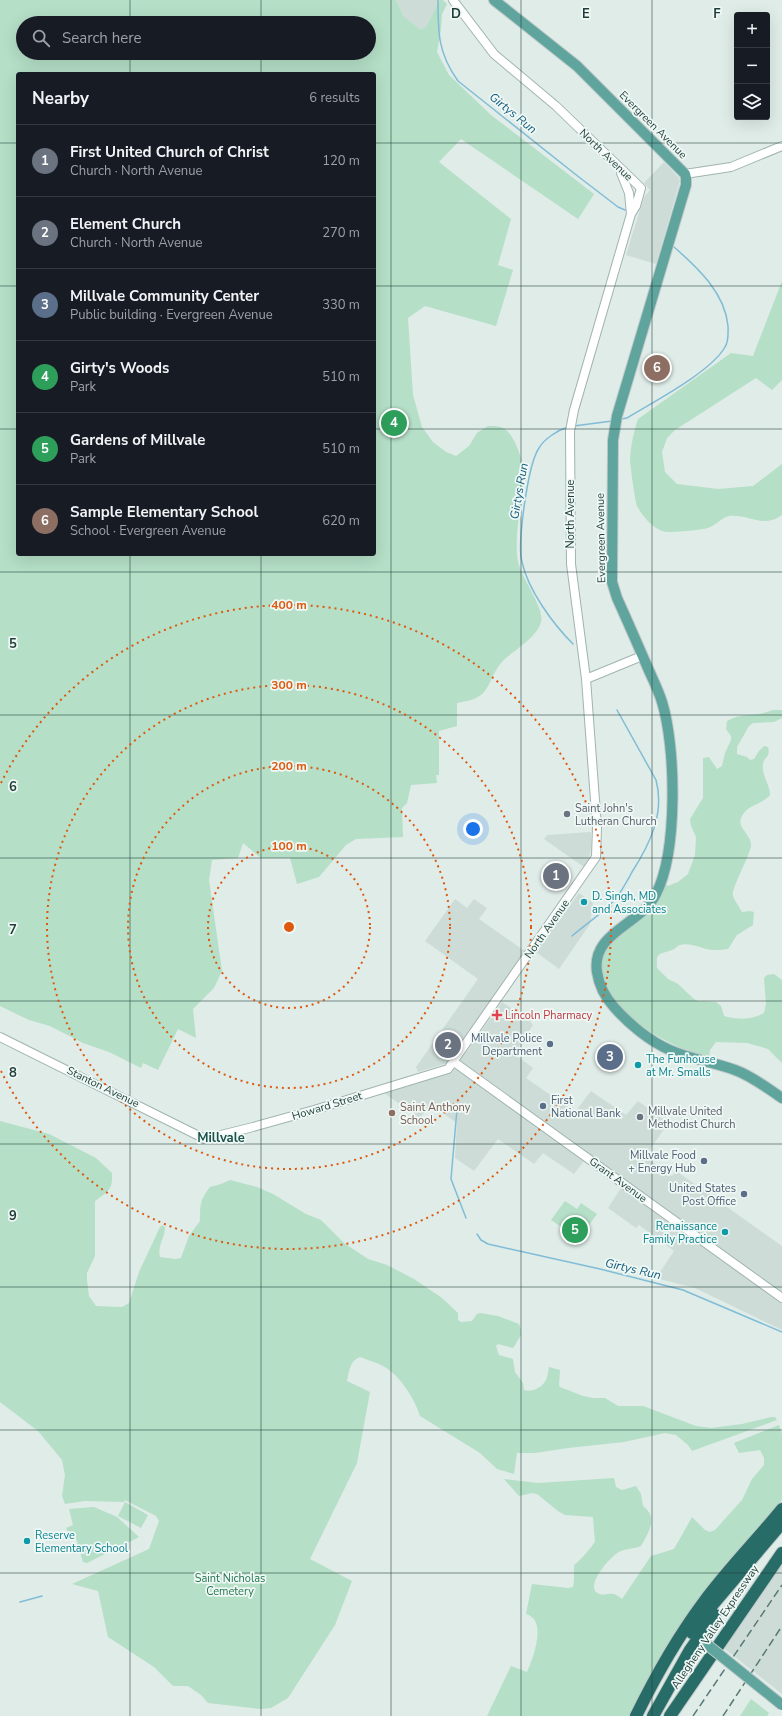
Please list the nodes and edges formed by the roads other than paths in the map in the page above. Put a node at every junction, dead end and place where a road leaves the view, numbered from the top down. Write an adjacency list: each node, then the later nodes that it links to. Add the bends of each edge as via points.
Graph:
1 (453, 0): 4 (street, North Avenue, via 494,54 556,106)
2 (494, 0): 5 (main road, Evergreen Avenue, via 577,66)
3 (782, 146): 5 (street, via 731,167)
4 (620, 170): 6 (street, via 629,193); 6 (street, North Avenue, via 641,188)
5 (685, 174): 7 (main road, Evergreen Avenue, via 686,185 616,421 613,440 612,582 616,598)
6 (631, 214): 8 (street, North Avenue, via 570,431 571,564)
7 (642, 656): 8 (street); 12 (main road, Evergreen Avenue, via 663,704 672,758 668,849 661,882 651,902 599,948 596,957 598,976 606,997 613,1006 634,1027 655,1041 669,1050 749,1076)
8 (586, 680): 10 (street, North Avenue, via 596,857)
9 (0, 1037): 13 (street, Stanton Avenue)
10 (454, 1062): 11 (street, North Avenue); 14 (street, Grant Avenue)
11 (448, 1069): 13 (street, Howard Street, via 306,1112)
12 (782, 1098)
13 (205, 1139)
14 (782, 1298)
15 (782, 1509): 17 (highway, Allegheny Valley Expressway)
16 (782, 1523): 20 (highway)
17 (767, 1527): 20 (highway, via 726,1582); 23 (highway, Allegheny Valley Expressway, via 702,1603 663,1665)
18 (782, 1531): 21 (highway, via 728,1596)
19 (782, 1553): 26 (highway, Allegheny Valley Expressway)
20 (714, 1603): 21 (highway)
21 (698, 1638): 22 (main road, bridge); 24 (highway, via 672,1663); 25 (highway)
22 (782, 1705)
23 (636, 1716)
24 (644, 1716)
25 (653, 1716)
26 (670, 1716)

